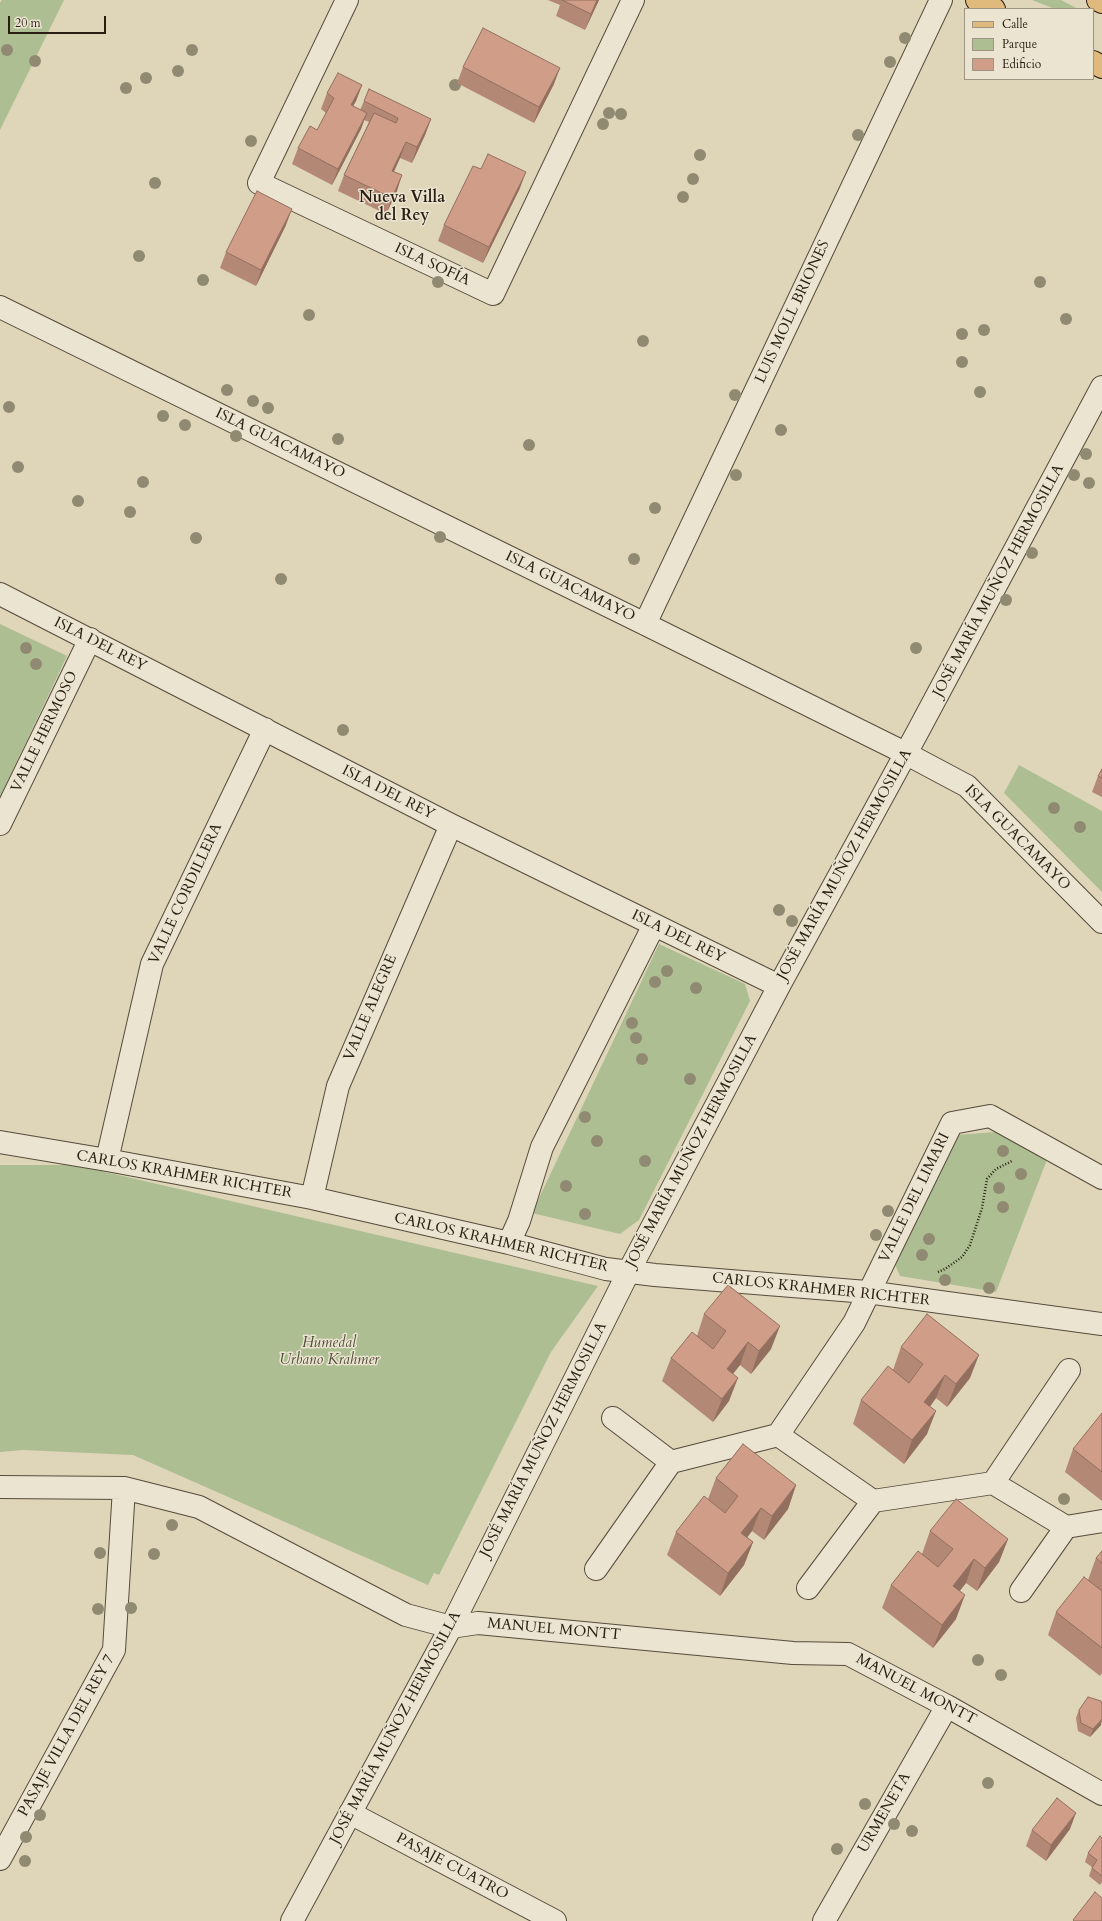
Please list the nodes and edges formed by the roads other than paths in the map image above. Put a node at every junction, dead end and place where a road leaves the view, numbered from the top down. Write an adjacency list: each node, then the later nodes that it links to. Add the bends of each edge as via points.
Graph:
1 (347, 0): 2 (street, ISLA SOFÍA, via 259,183 493,294)
2 (633, 0)
3 (941, 0): 11 (street, LUIS MOLL BRIONES)
4 (977, 0): 7 (main road)
5 (1098, 0): 6 (main road)
6 (1102, 2)
7 (992, 8)
8 (0, 307): 11 (street, ISLA GUACAMAYO)
9 (1102, 387): 14 (street, JOSÉ MARÍA MUÑOZ HERMOSILLA)
10 (0, 594): 12 (street, ISLA DEL REY)
11 (645, 624): 14 (street, ISLA GUACAMAYO)
12 (90, 639): 13 (street, ISLA DEL REY); 15 (street, VALLE HERMOSO)
13 (265, 729): 16 (street, ISLA DEL REY); 21 (street, VALLE CORDILLERA, via 152,964)
14 (905, 753): 17 (street, ISLA GUACAMAYO, via 967,786); 19 (street, JOSÉ MARÍA MUÑOZ HERMOSILLA)
15 (0, 824)
16 (451, 825): 18 (street, ISLA DEL REY); 23 (street, VALLE ALEGRE, via 338,1086)
17 (1102, 922)
18 (654, 925): 19 (street, ISLA DEL REY); 24 (street, via 542,1147 519,1221)
19 (779, 986): 25 (street, JOSÉ MARÍA MUÑOZ HERMOSILLA)
20 (0, 1142): 21 (street, CARLOS KRAHMER RICHTER)
21 (107, 1160): 23 (street, CARLOS KRAHMER RICHTER)
22 (1102, 1178): 26 (street, VALLE DEL LIMARI, via 990,1116 952,1123)
23 (312, 1198): 24 (street, CARLOS KRAHMER RICHTER)
24 (509, 1243): 25 (street, CARLOS KRAHMER RICHTER, via 606,1269)
25 (629, 1272): 26 (street, CARLOS KRAHMER RICHTER); 41 (street, JOSÉ MARÍA MUÑOZ HERMOSILLA)
26 (868, 1292): 27 (street, CARLOS KRAHMER RICHTER); 30 (street, via 854,1323)
27 (1102, 1324)
28 (1069, 1370): 32 (street)
29 (613, 1418): 31 (street)
30 (778, 1434): 31 (street); 35 (street)
31 (671, 1462): 38 (street)
32 (993, 1483): 35 (street); 37 (street)
33 (0, 1487): 34 (street, MANUEL MONTT)
34 (124, 1488): 41 (street, MANUEL MONTT, via 199,1506 406,1615); 45 (street, PASAJE VILLA DEL REY 7, via 114,1650)
35 (874, 1501): 39 (street)
36 (1102, 1521): 37 (street)
37 (1066, 1527): 40 (street)
38 (596, 1569)
39 (808, 1588)
40 (1021, 1591)
41 (451, 1627): 42 (street, MANUEL MONTT, via 478,1623 793,1653 848,1654); 44 (street, JOSÉ MARÍA MUÑOZ HERMOSILLA)
42 (947, 1706): 43 (street, MANUEL MONTT); 48 (street, URMENETA)
43 (1102, 1794)
44 (350, 1813): 46 (street, JOSÉ MARÍA MUÑOZ HERMOSILLA); 47 (street, PASAJE CUATRO)
45 (0, 1859)
46 (292, 1921)
47 (555, 1921)
48 (824, 1921)

